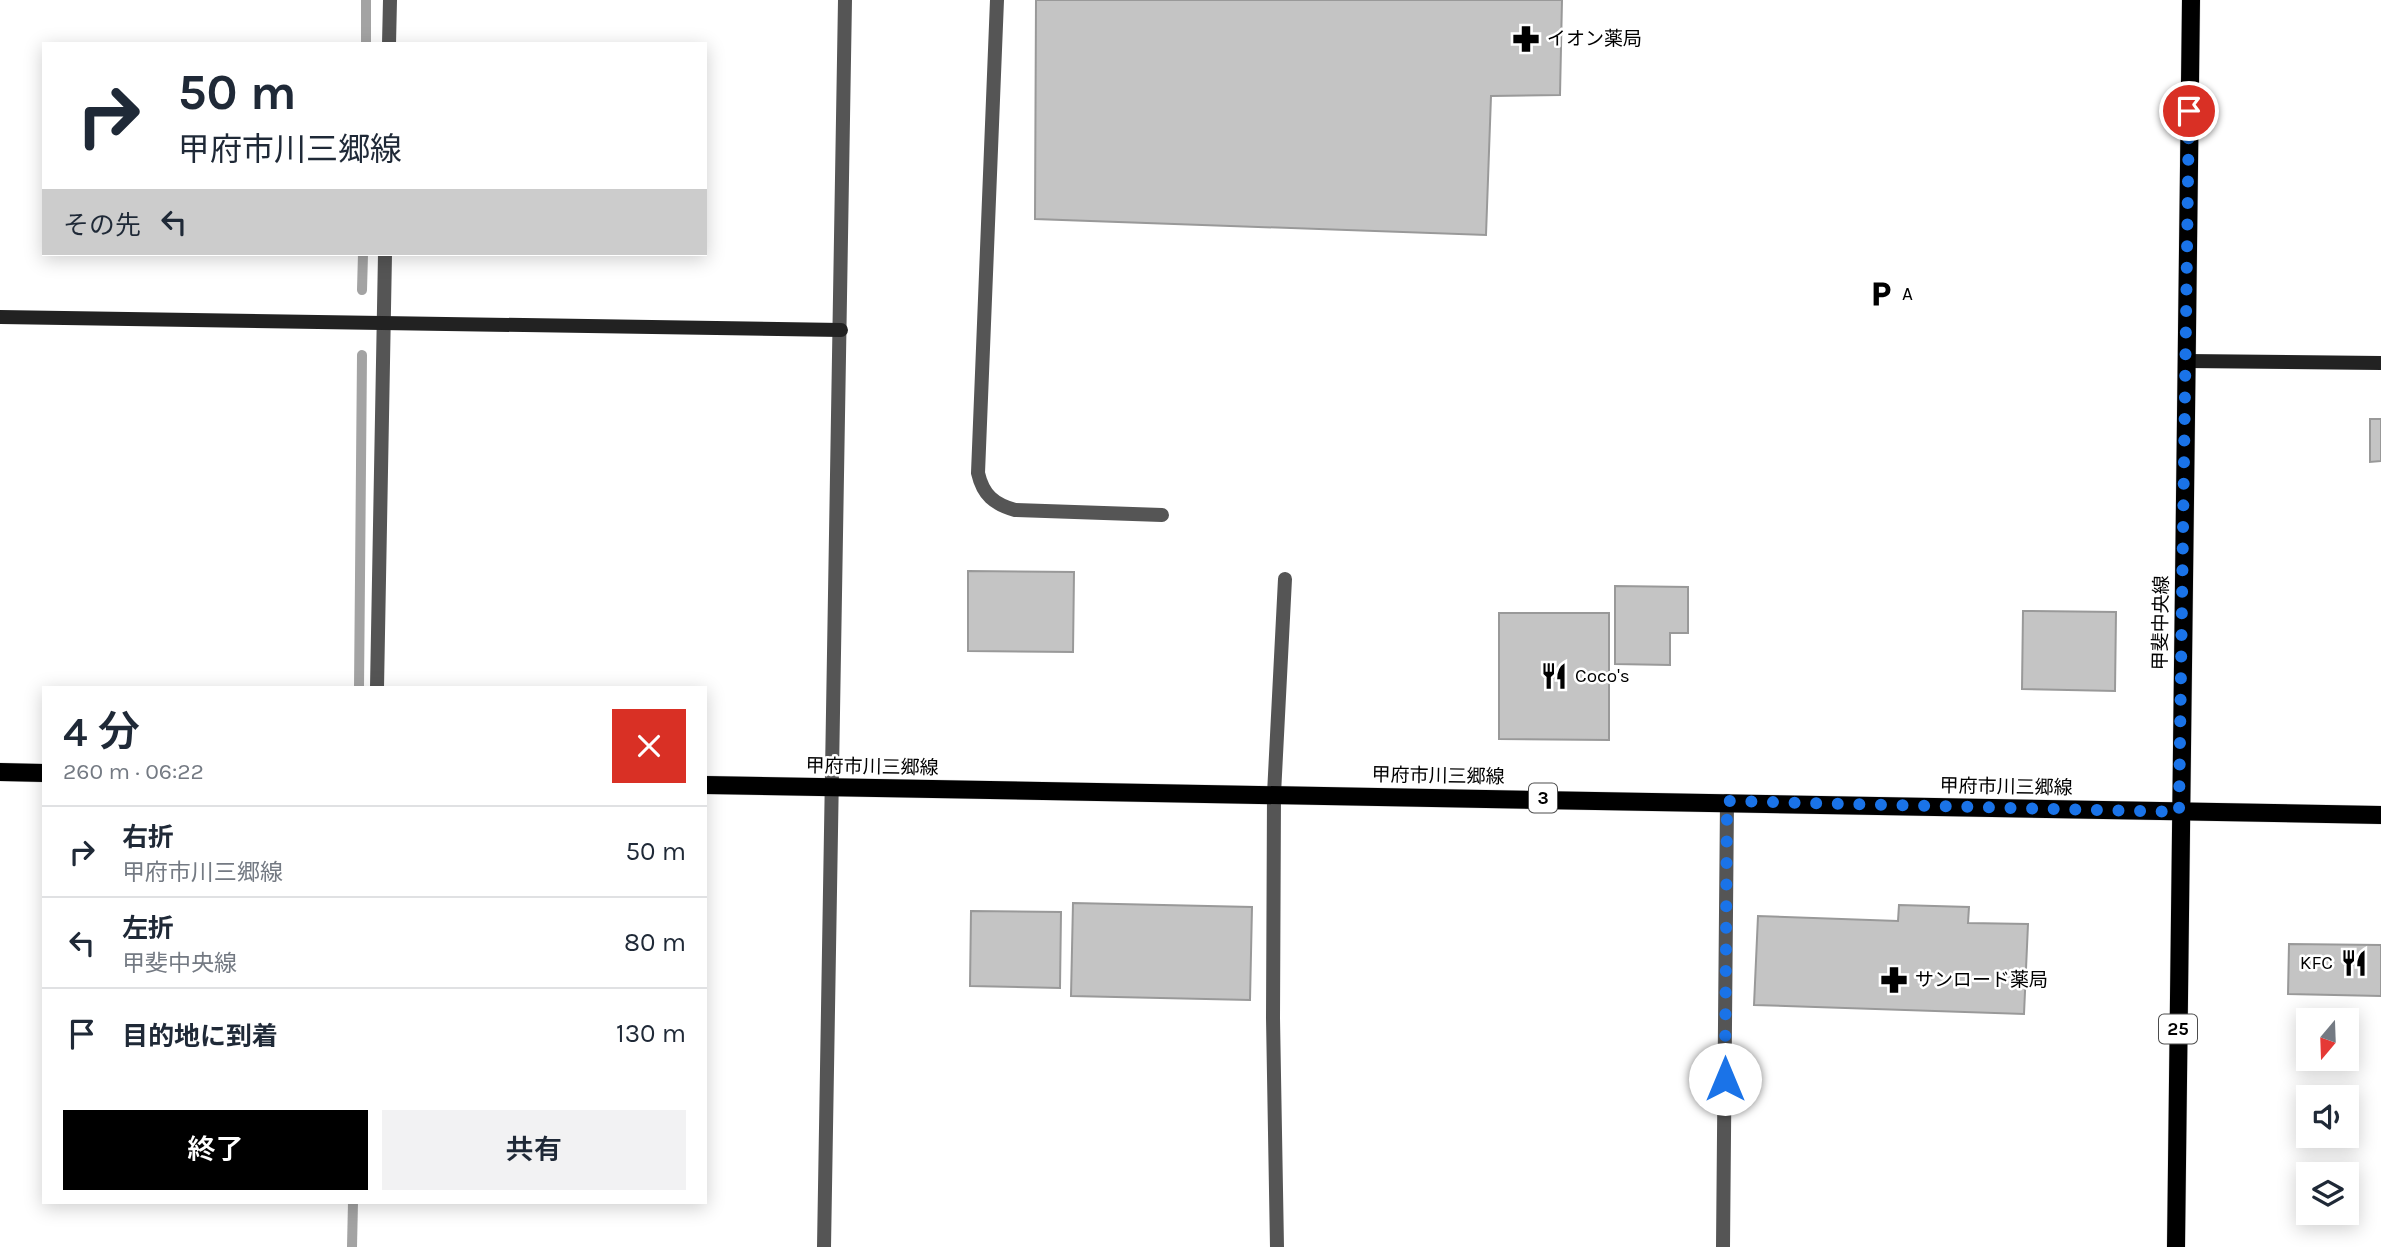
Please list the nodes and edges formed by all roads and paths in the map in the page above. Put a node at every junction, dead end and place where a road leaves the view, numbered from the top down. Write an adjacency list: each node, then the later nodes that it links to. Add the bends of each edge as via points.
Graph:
1 (390, 0): 5 (street)
2 (845, 0): 9 (street)
3 (997, 0): 12 (street, via 978,473 982,489 997,505 1015,510)
4 (2191, 0): 10 (main road, 甲斐中央線 / 25)
5 (389, 42)
6 (385, 256): 8 (street)
7 (0, 317): 8 (street)
8 (383, 323): 9 (street); 14 (street)
9 (841, 330): 18 (street)
10 (2186, 361): 11 (street); 21 (main road, 甲斐中央線 / 25)
11 (2381, 363)
12 (1162, 515)
13 (1285, 579): 19 (street)
14 (377, 686)
15 (0, 772): 16 (main road)
16 (42, 773)
17 (707, 785): 18 (main road, 甲府市川三郷線 / 3)
18 (831, 787): 19 (main road, 甲府市川三郷線 / 3); 23 (street)
19 (1275, 794): 20 (main road, 甲府市川三郷線 / 3); 24 (street)
20 (1727, 801): 21 (main road, 甲府市川三郷線 / 3); 25 (street)
21 (2179, 812): 22 (main road, 甲府市川三郷線 / 3); 26 (main road, 甲斐中央線 / 25)
22 (2381, 815)
23 (824, 1247)
24 (1277, 1247)
25 (1723, 1247)
26 (2176, 1247)

